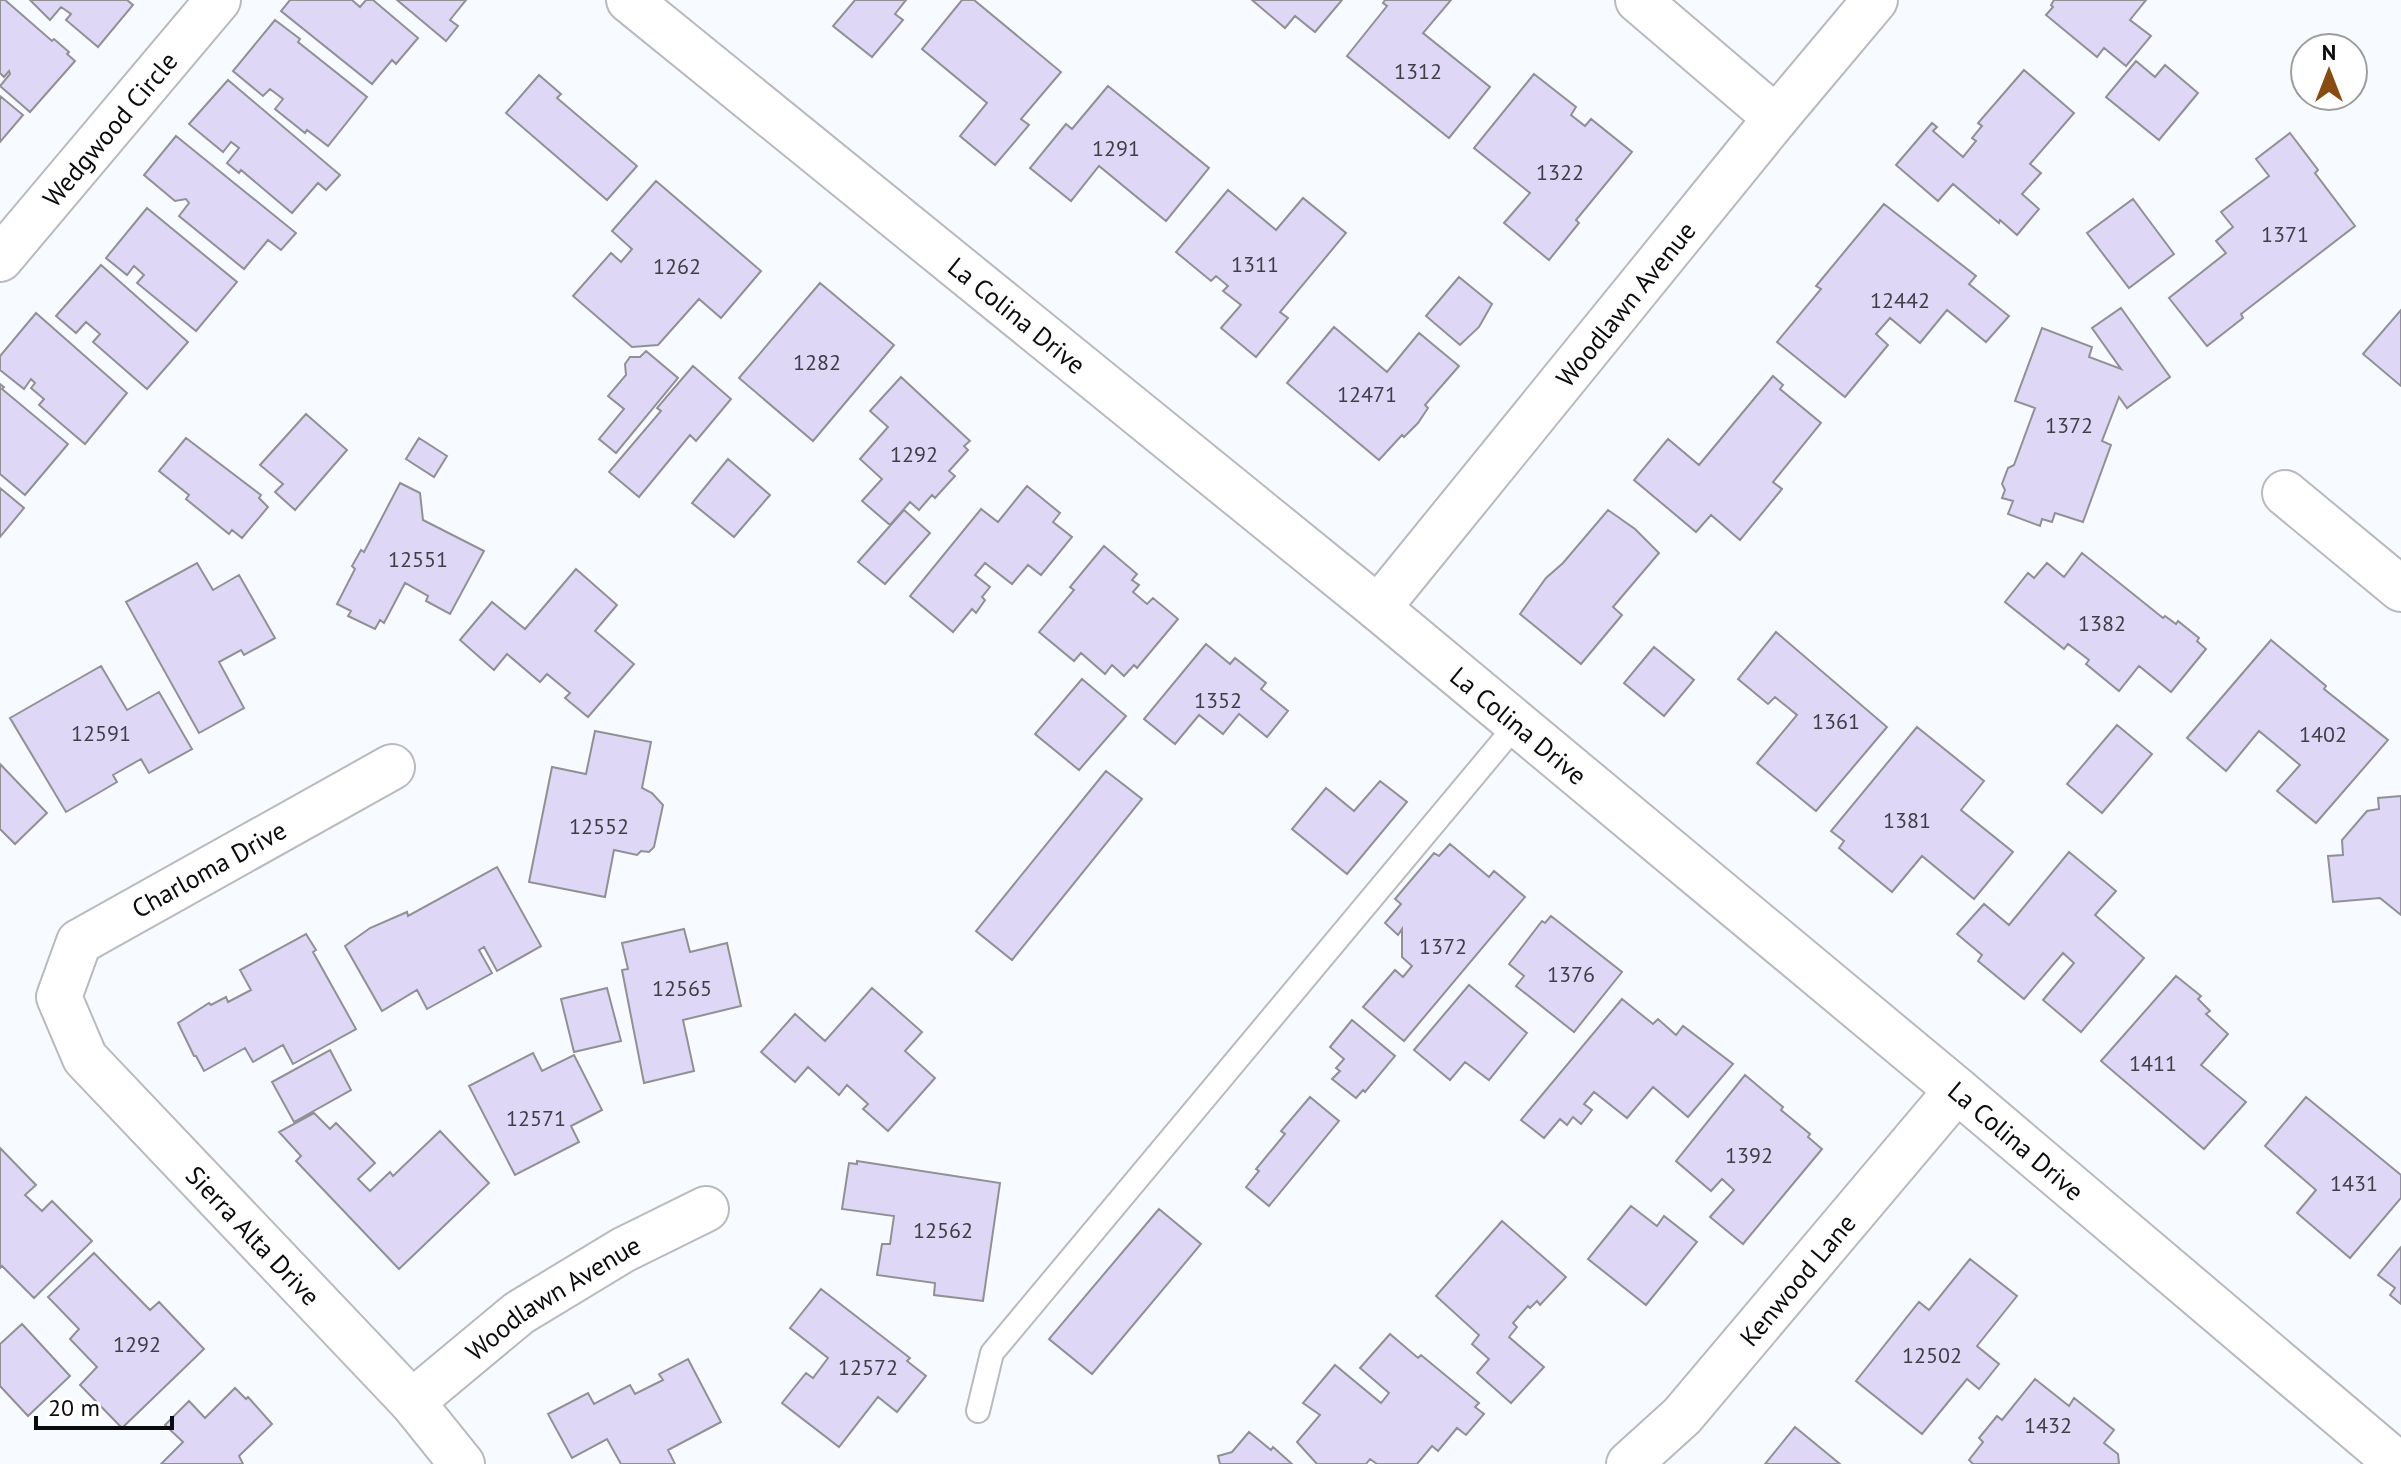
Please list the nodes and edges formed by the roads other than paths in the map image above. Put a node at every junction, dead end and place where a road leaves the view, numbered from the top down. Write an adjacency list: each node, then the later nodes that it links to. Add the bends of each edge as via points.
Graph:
1 (218, 0): 6 (street, Wedgwood Circle)
2 (629, 0): 9 (street, La Colina Drive)
3 (1638, 0): 5 (street)
4 (1875, 0): 5 (street, Woodlawn Avenue)
5 (1776, 118): 9 (street, Woodlawn Avenue)
6 (0, 259)
7 (2285, 493): 8 (street)
8 (2401, 589)
9 (1378, 608): 10 (street, La Colina Drive)
10 (1517, 724): 13 (street, La Colina Drive); 16 (lane, via 992,1353)
11 (392, 767): 12 (street, Charloma Drive, via 79,942)
12 (59, 997): 15 (street, Sierra Alta Drive, via 85,1058)
13 (1957, 1090): 18 (street, Kenwood Lane, via 1682,1416); 19 (street, La Colina Drive)
14 (706, 1209): 15 (street, Woodlawn Avenue, via 623,1250 519,1313)
15 (412, 1402): 17 (street, Sierra Alta Drive)
16 (978, 1411)
17 (462, 1464)
18 (1629, 1464)
19 (2398, 1464)

